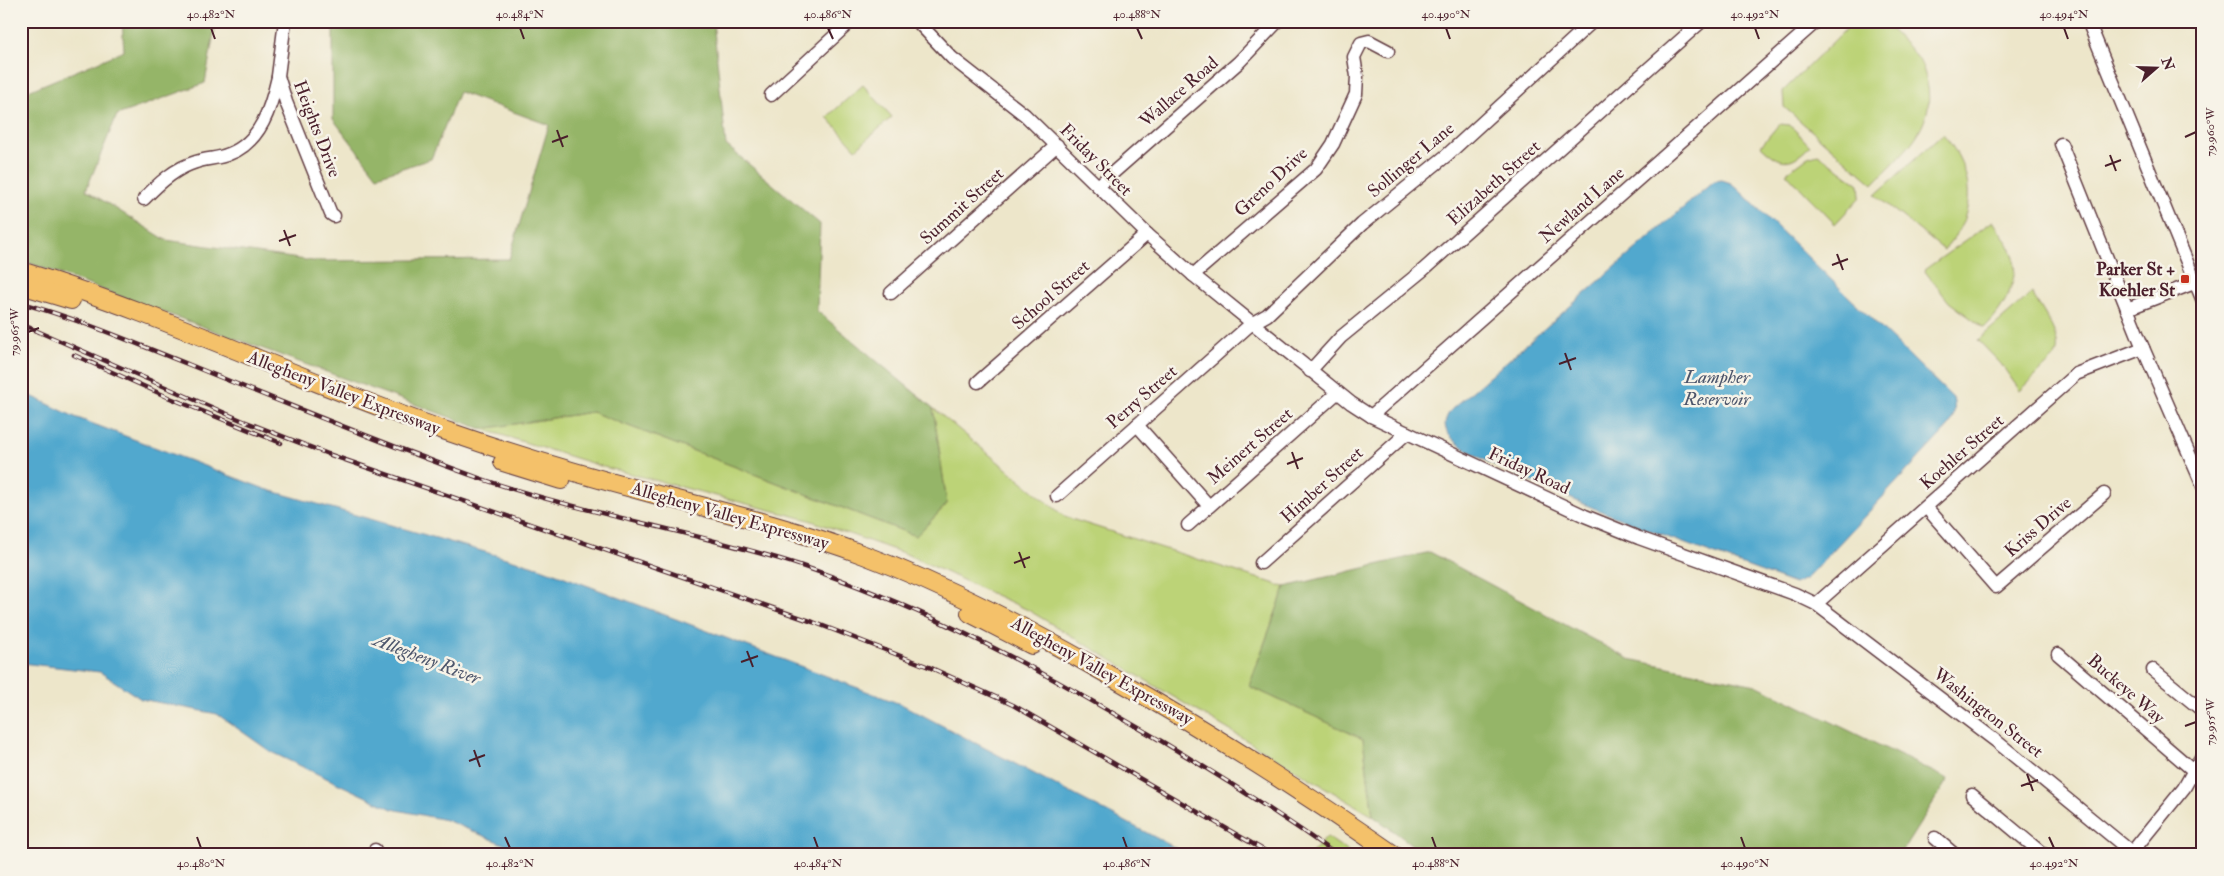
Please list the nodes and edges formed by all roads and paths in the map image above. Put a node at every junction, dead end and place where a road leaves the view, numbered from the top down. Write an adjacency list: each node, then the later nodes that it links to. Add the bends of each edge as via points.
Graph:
1 (286, 21): 10 (street, Heights Drive)
2 (851, 21): 11 (street)
3 (917, 21): 13 (street, Friday Street, via 952,58 1006,98)
4 (1278, 21): 14 (street, Wallace Road, via 1240,62)
5 (1593, 21): 24 (street, Sollinger Lane, via 1447,155 1362,224 1267,315)
6 (1702, 21): 26 (street, Elizabeth Street, via 1423,270 1341,337)
7 (1817, 21): 29 (street, Newland Lane)
8 (2088, 21): 20 (street)
9 (1388, 50): 19 (street, Greno Drive, via 1369,41 1361,43 1354,57 1356,94 1333,144 1316,169)
10 (278, 76): 15 (street, via 262,125 245,145 231,154 186,166 168,176); 16 (street, Heights Drive)
11 (771, 95)
12 (2061, 144): 23 (street)
13 (1056, 145): 14 (street, Friday Street); 21 (street, Summit Street)
14 (1098, 186): 17 (street, Friday Street)
15 (144, 199)
16 (334, 216)
17 (1147, 234): 19 (street, Friday Street); 27 (street, School Street)
18 (24, 275): 48 (highway, Allegheny Valley Expressway, via 78,302 366,414 531,472 789,542 926,592 1031,644 1223,754); 49 (highway, Allegheny Valley Expressway, via 140,314 452,433 561,468 806,535 900,570 1004,616 1169,708)
19 (1193, 275): 24 (street, Friday Street)
20 (2199, 281): 22 (street); 23 (street)
21 (891, 293)
22 (2203, 301)
23 (2127, 309): 25 (street)
24 (1251, 324): 26 (street, Friday Road); 30 (street, Perry Street)
25 (2143, 348): 32 (street); 36 (street, Koehler Street, via 2076,374)
26 (1310, 371): 28 (street, Friday Road)
27 (978, 382)
28 (1337, 393): 29 (street, Friday Road); 35 (street, Meinert Street)
29 (1371, 416): 31 (street, Friday Road)
30 (1137, 425): 34 (street, Perry Street); 35 (street)
31 (1407, 433): 38 (street, Himber Street); 39 (street, Friday Road, via 1585,516)
32 (2203, 486)
33 (2104, 494): 36 (street, Kriss Drive, via 1996,587)
34 (1057, 496)
35 (1209, 506): 37 (street, Meinert Street)
36 (1926, 507): 39 (street, Koehler Street)
37 (1188, 526)
38 (1261, 563)
39 (1816, 604): 47 (street, Washington Street, via 1996,741)
40 (2058, 654): 44 (street, Buckeye Way)
41 (2153, 670): 42 (street)
42 (2203, 711)
43 (2203, 754): 44 (street)
44 (2194, 771): 47 (street)
45 (1972, 795): 51 (street)
46 (1935, 838): 50 (street)
47 (2133, 853)
48 (1375, 855)
49 (1394, 855)
50 (1955, 855)
51 (2044, 855)

